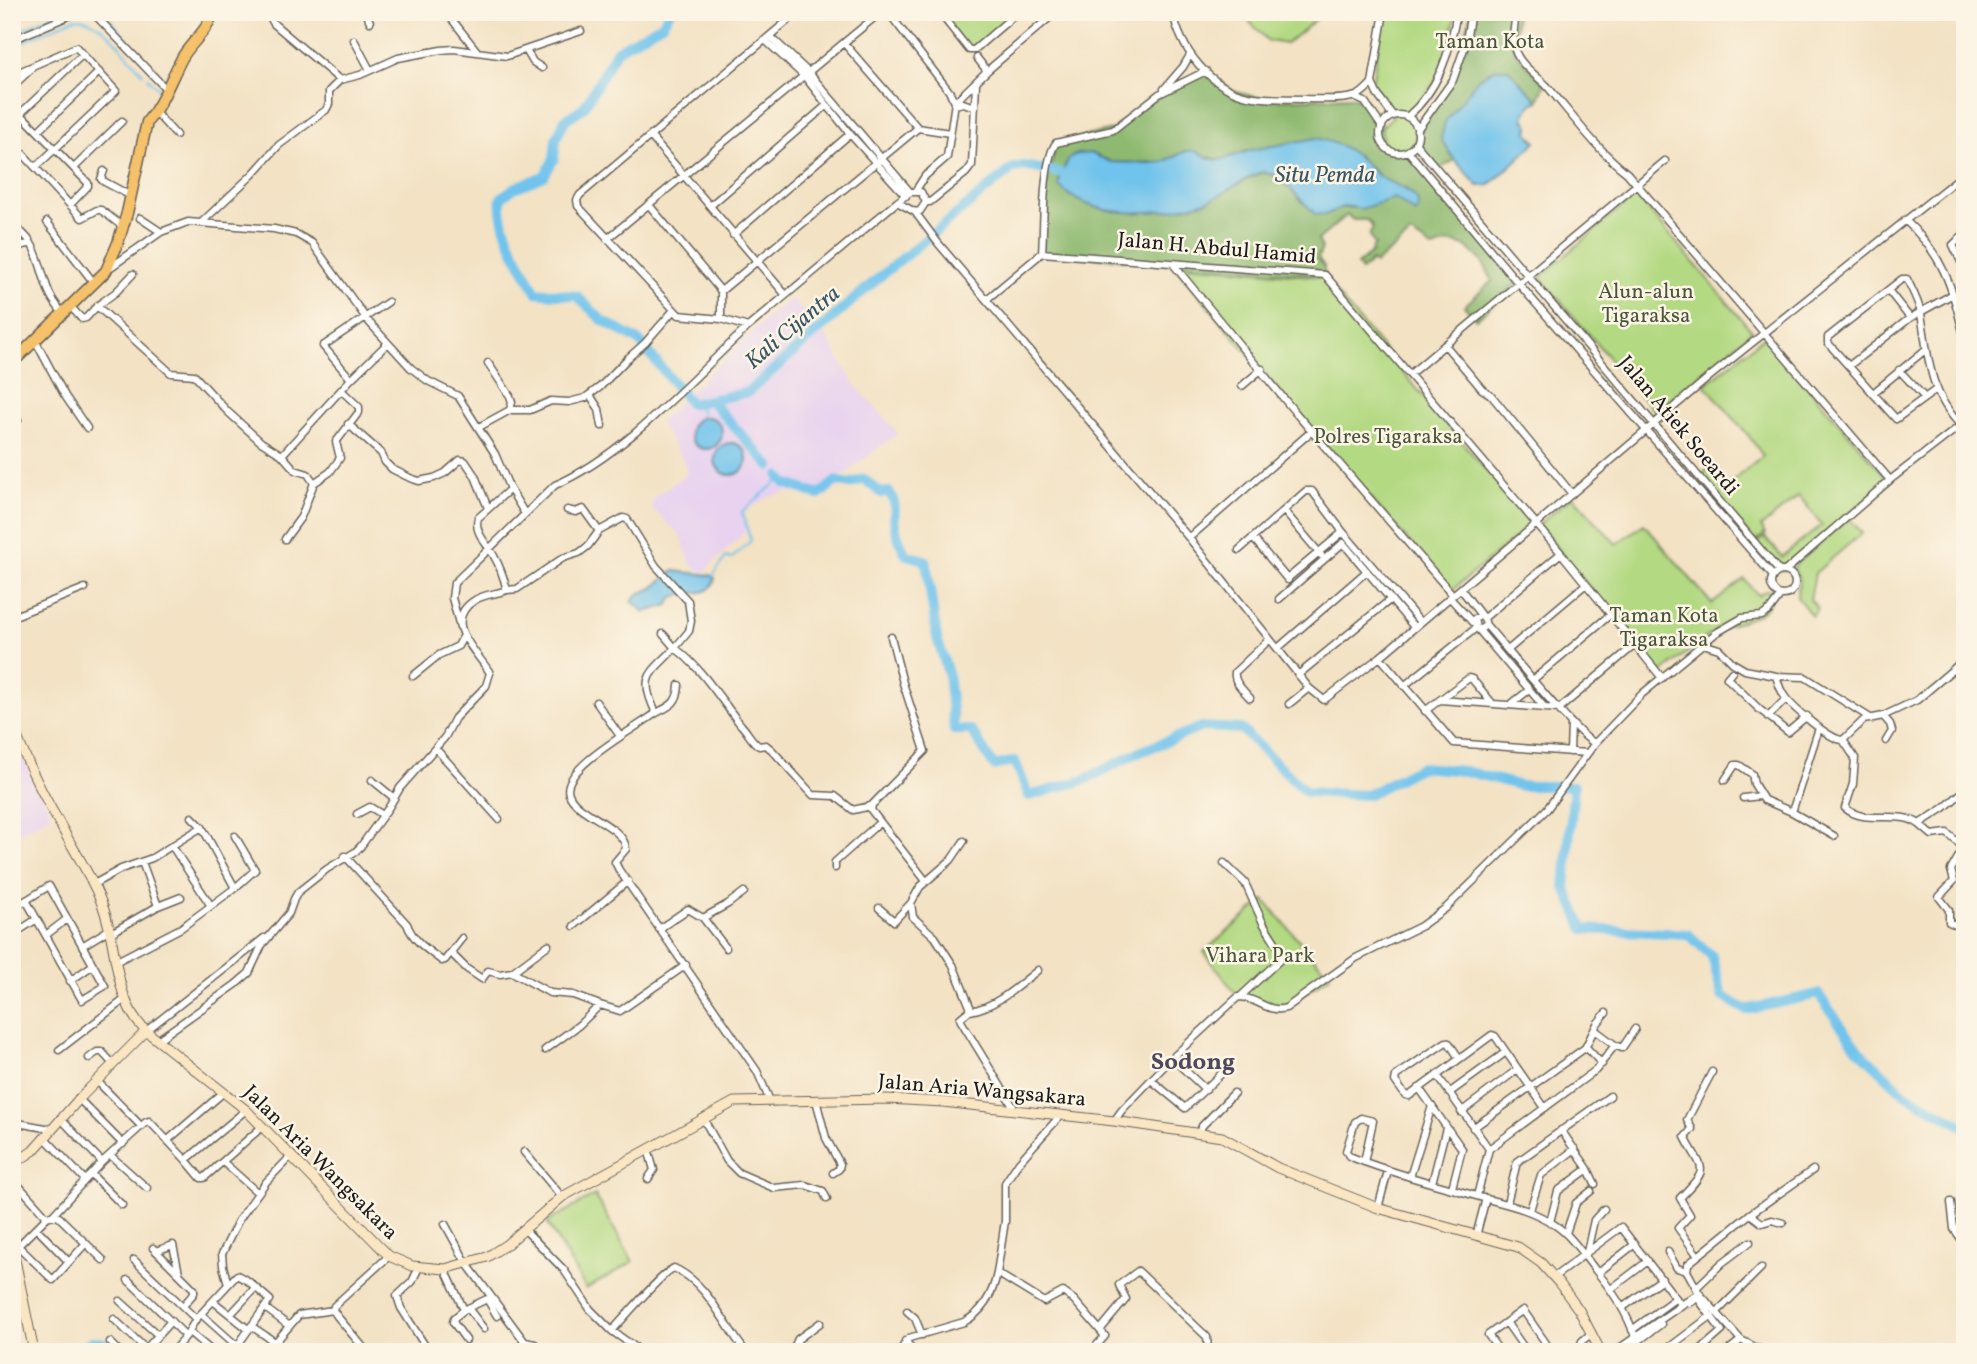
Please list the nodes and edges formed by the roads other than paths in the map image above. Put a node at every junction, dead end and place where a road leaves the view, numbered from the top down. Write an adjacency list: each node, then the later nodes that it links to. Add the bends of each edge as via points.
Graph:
1 (78, 12): 21 (street)
2 (213, 12): 41 (main road)
3 (267, 12): 37 (street, via 274,24)
4 (366, 12): 18 (street)
5 (446, 12): 25 (street)
6 (798, 12): 20 (street)
7 (881, 12): 23 (street)
8 (888, 12): 44 (street)
9 (939, 12): 10 (street, via 969,50 974,50)
10 (1018, 12)
11 (1056, 12): 32 (street)
12 (1173, 12): 27 (street, via 1176,29)
13 (1384, 12): 39 (street)
14 (1457, 12): 51 (street, via 1440,76)
15 (1471, 12): 55 (street, via 1453,80)
16 (1516, 12): 72 (street, via 1514,40 1520,59)
17 (91, 13): 41 (street)
18 (370, 22)
19 (581, 31): 24 (street)
20 (768, 38): 36 (street); 60 (street)
21 (12, 40)
22 (354, 40): 31 (street)
23 (844, 43): 36 (street); 54 (street)
24 (526, 50): 25 (street, via 507,56); 30 (street)
25 (477, 51): 31 (street, via 441,50 398,58)
26 (83, 54): 29 (street, via 76,47); 34 (street); 49 (street)
27 (1191, 55): 33 (street); 42 (street)
28 (976, 58): 32 (street)
29 (35, 66): 35 (street); 40 (street)
30 (542, 68)
31 (370, 70): 37 (street)
32 (987, 71): 38 (street)
33 (1206, 71): 42 (street); 43 (street, via 1232,91 1248,96)
34 (99, 72): 56 (street); 63 (street, via 116,90)
35 (12, 75)
36 (807, 75): 46 (street); 65 (street); 71 (street)
37 (340, 80): 84 (street, via 328,91 326,110 279,145)
38 (976, 83): 44 (street); 47 (street)
39 (1372, 83): 43 (street); 50 (street)
40 (12, 87)
41 (167, 90): 48 (main road)
42 (1159, 94): 93 (street, via 1112,130 1056,143 1046,177)
43 (1354, 97): 53 (street, via 1365,102)
44 (955, 104): 47 (street); 57 (street)
45 (12, 105): 49 (street)
46 (827, 105): 58 (street); 79 (street)
47 (975, 107): 76 (street, via 972,165)
48 (155, 112): 59 (street); 74 (main road, via 145,128)
49 (20, 114): 56 (street)
50 (1393, 116): 51 (street); 53 (street)
51 (1407, 117): 55 (street)
52 (122, 121): 68 (street)
53 (1382, 127): 64 (street, via 1381,139 1388,150)
54 (918, 128): 57 (street); 65 (street)
55 (1417, 130): 62 (street)
56 (38, 131): 63 (street)
57 (950, 133): 73 (street, via 947,157)
58 (850, 134): 65 (street); 89 (street)
59 (176, 135)
60 (651, 137): 71 (street); 90 (street, via 579,195 578,206)
61 (12, 142): 67 (street)
62 (1415, 143): 64 (street); 99 (street, Jalan Atiek Soeardi)
63 (54, 149): 67 (street); 68 (street)
64 (1408, 151): 101 (street, Jalan Atiek Soeardi)
65 (879, 161): 73 (street); 94 (street)
66 (1665, 162): 72 (street)
67 (37, 166): 77 (street)
68 (74, 168): 77 (street, via 89,183)
69 (104, 171): 74 (street, via 103,181)
70 (1965, 173): 82 (street)
71 (685, 176): 78 (street); 79 (street)
72 (1637, 184): 99 (street); 116 (street)
73 (911, 193): 75 (street); 76 (street, via 922,192)
74 (131, 196): 85 (main road)
75 (897, 202): 80 (street); 105 (street)
76 (926, 202): 80 (street)
77 (71, 204): 85 (street, via 83,219 97,210)
78 (649, 205): 90 (street); 103 (street)
79 (709, 206): 89 (street)
80 (915, 212): 106 (street)
81 (140, 218): 87 (street)
82 (1905, 219): 104 (street, via 1938,256); 116 (street)
83 (47, 222): 100 (street)
84 (202, 222): 87 (street, via 178,224); 112 (street, via 274,229 312,243)
85 (121, 226): 97 (main road)
86 (12, 227): 91 (street, via 20,230)
87 (161, 232): 97 (street)
88 (1965, 233): 96 (street, via 1953,244)
89 (733, 235): 94 (street)
90 (607, 239): 110 (street)
91 (29, 244): 92 (street); 109 (street, via 38,255 48,291)
92 (12, 247)
93 (1042, 253): 95 (street, Jalan H. Abdul Hamid); 106 (street)
94 (757, 264): 103 (street); 105 (street)
95 (1173, 264): 125 (street); 127 (street, Jalan H. Abdul Hamid, via 1325,275)
96 (1965, 270)
97 (106, 271): 100 (main road)
98 (133, 274): 108 (street)
99 (1527, 275): 101 (street); 138 (street, Jalan Atiek Soeardi)
100 (94, 283): 109 (main road)
101 (1518, 283): 120 (street); 145 (street, Jalan Atiek Soeardi)
102 (1888, 290): 111 (street, via 1907,279); 113 (street); 124 (street, via 1828,337 1828,343)
103 (721, 291): 114 (street)
104 (1953, 293): 111 (street); 117 (street)
105 (785, 294): 115 (street)
106 (987, 299): 158 (street)
107 (388, 302): 112 (street)
108 (97, 306): 109 (street, via 82,319); 146 (street, via 171,373 194,375 228,412)
109 (67, 310): 118 (main road)
110 (673, 311): 114 (street, via 681,316); 133 (street)
111 (1921, 312): 113 (street); 121 (street)
112 (365, 315): 119 (street); 128 (street, via 323,346)
113 (1910, 318): 124 (street)
114 (721, 319): 115 (street)
115 (748, 327): 154 (street, via 686,388 599,461 555,485)
116 (1763, 333): 138 (street); 147 (street)
117 (1965, 340)
118 (36, 342): 122 (main road); 143 (street)
119 (388, 344): 128 (street); 142 (street, via 420,375 458,396)
120 (1445, 345): 127 (street); 150 (street)
121 (1925, 350): 126 (street); 130 (street)
122 (12, 363)
123 (488, 363): 135 (street, via 510,396)
124 (1850, 365): 132 (street)
125 (1262, 369): 129 (street); 144 (street)
126 (1899, 370): 132 (street); 134 (street)
127 (1410, 374): 155 (street, Jalan H. Abdul Hamid)
128 (351, 379): 131 (street)
129 (1242, 386)
130 (1937, 389): 134 (street); 139 (street, via 1946,409)
131 (341, 390): 137 (street, via 360,408); 146 (street)
132 (1873, 393): 134 (street, via 1896,419)
133 (590, 395): 135 (street, via 551,401 530,410); 141 (street)
134 (1925, 398)
135 (510, 410): 142 (street)
136 (12, 411): 140 (street, via 18,419)
137 (348, 424): 148 (street, via 335,444 340,458); 151 (street, via 392,469 419,481 465,461)
138 (1653, 424): 145 (street); 167 (street, Jalan Atiek Soeardi)
139 (1962, 424): 147 (street)
140 (12, 425)
141 (602, 426)
142 (479, 427): 149 (street)
143 (88, 428)
144 (1313, 430): 158 (street); 176 (street)
145 (1646, 431): 150 (street); 167 (street, Jalan Atiek Soeardi)
146 (282, 455): 148 (street)
147 (1890, 481): 167 (street)
148 (314, 483): 160 (street, via 307,507)
149 (510, 489): 151 (street); 154 (street)
150 (1572, 494): 155 (street)
151 (488, 508): 161 (street, via 476,524)
152 (568, 510): 156 (street, via 583,509)
153 (1284, 512): 157 (street, via 1306,491 1312,491); 159 (street); 163 (street)
154 (525, 514): 161 (street)
155 (1537, 525): 164 (street, Jalan H. Abdul Hamid); 173 (street)
156 (599, 531): 174 (street, via 579,553 563,558 517,589); 190 (street, via 627,519 656,566 688,601 689,631)
157 (1343, 531): 163 (street); 170 (street)
158 (1189, 538): 187 (street)
159 (1252, 538): 162 (street); 168 (street)
160 (285, 539)
161 (489, 547): 174 (street); 184 (street, via 454,583 452,598)
162 (1239, 550)
163 (1319, 552): 165 (street); 168 (street)
164 (1561, 553): 169 (street, Jalan H. Abdul Hamid); 181 (street)
165 (1325, 559): 166 (street, via 1343,543); 171 (street)
166 (1367, 571): 170 (street); 191 (street)
167 (1779, 573): 175 (street, via 1771,588); 175 (street, via 1793,576 1795,585 1790,593)
168 (1287, 579): 171 (street)
169 (1586, 584): 179 (street, Jalan H. Abdul Hamid); 192 (street)
170 (1384, 585): 177 (street); 182 (street)
171 (1294, 587): 178 (street)
172 (85, 588): 180 (street)
173 (1461, 589): 176 (street); 181 (street)
174 (507, 590): 184 (street, via 474,600 467,608)
175 (1780, 595): 189 (street, via 1762,616 1735,621)
176 (1451, 596): 182 (street); 183 (street)
177 (1391, 599): 182 (street); 196 (street)
178 (1279, 600)
179 (1611, 614): 188 (street, Jalan H. Abdul Hamid); 200 (street)
180 (12, 617)
181 (1484, 620): 183 (street); 183 (street, via 1477,617); 192 (street)
182 (1417, 624): 193 (street)
183 (1476, 627): 202 (street); 204 (street)
184 (462, 633): 197 (street, via 458,646); 227 (street, via 490,678)
185 (663, 634): 190 (street)
186 (891, 637): 236 (street, via 925,751)
187 (1270, 639): 191 (street); 205 (street, via 1234,676)
188 (1636, 644): 199 (street, Jalan H. Abdul Hamid); 213 (street)
189 (1703, 644): 198 (street, via 1719,649 1745,670); 199 (street)
190 (675, 648): 215 (street, via 647,680 646,690); 236 (street, via 693,664 755,745 772,750 813,795 835,796 853,810)
191 (1278, 648): 196 (street)
192 (1509, 649): 200 (street)
193 (1380, 657): 202 (street); 203 (street, via 1326,700)
194 (1965, 659): 217 (street, via 1917,701)
195 (1732, 672): 218 (street, via 1727,678)
196 (1298, 675): 203 (street)
197 (413, 676)
198 (1776, 676): 206 (street); 219 (street, via 1805,677)
199 (1662, 678): 226 (street)
200 (1534, 680): 213 (street)
201 (679, 685): 215 (street, via 672,706)
202 (1404, 686): 214 (street)
203 (1309, 688): 210 (street)
204 (1529, 690): 211 (street); 212 (street)
205 (1250, 698)
206 (1786, 699): 216 (street); 218 (street)
207 (1440, 700): 209 (street); 209 (street, via 1469,678); 214 (street)
208 (596, 702): 223 (street)
209 (1492, 703): 211 (street)
210 (1289, 704)
211 (1510, 705): 212 (street)
212 (1545, 708): 213 (street)
213 (1559, 709): 220 (street)
214 (1425, 711): 228 (street, via 1456,744)
215 (656, 713): 223 (street)
216 (1807, 716): 218 (street, via 1789,733); 222 (street)
217 (1883, 716): 219 (street); 225 (street, via 1892,731)
218 (1768, 717)
219 (1872, 719): 224 (street, via 1863,721)
220 (1570, 723): 226 (street); 228 (street)
221 (12, 725): 256 (street, Jalan Aria Wangsakara, via 46,799)
222 (1819, 728): 224 (street); 237 (street)
223 (620, 736): 254 (street, via 576,771 567,785 570,797 623,838 626,849 615,863)
224 (1843, 740): 243 (street, via 1855,758 1846,810 1871,817 1906,817)
225 (1886, 741)
226 (1595, 743): 229 (street)
227 (436, 749): 235 (street); 241 (street)
228 (1570, 752): 229 (street)
229 (1587, 753): 287 (street, via 1547,809 1433,918 1356,958 1279,1011)
230 (372, 780): 235 (street)
231 (1725, 780): 233 (street, via 1735,765 1740,765 1752,774)
232 (1965, 790): 243 (street)
233 (1760, 796): 234 (street); 237 (street)
234 (1743, 797)
235 (394, 798): 239 (street)
236 (871, 806): 242 (street)
237 (1791, 812): 246 (street)
238 (357, 814): 239 (street, via 370,807)
239 (383, 815): 250 (street, via 361,846)
240 (192, 817): 244 (street)
241 (499, 819)
242 (879, 823): 253 (street); 255 (street)
243 (1919, 824): 249 (street, via 1932,835 1947,834)
244 (202, 827): 248 (street); 257 (street)
245 (235, 836): 257 (street, via 255,870)
246 (1834, 836)
247 (964, 841): 255 (street, via 951,860)
248 (172, 846): 251 (street); 263 (street)
249 (1964, 848): 271 (street, via 1951,870 1954,881 1939,897 1949,910 1949,922)
250 (345, 856): 273 (street, via 299,892 289,913); 280 (street, via 425,948 442,961)
251 (142, 862): 256 (street); 262 (street)
252 (1224, 863): 287 (street, via 1245,883 1283,953)
253 (835, 868)
254 (628, 881): 269 (street); 270 (street)
255 (926, 881): 261 (street)
256 (94, 884): 272 (street, Jalan Aria Wangsakara)
257 (235, 888): 263 (street)
258 (744, 892): 266 (street)
259 (181, 897): 262 (street)
260 (26, 900): 265 (street); 267 (street); 268 (street, via 49,886)
261 (911, 903): 264 (street, via 894,921); 290 (street, via 913,917 935,937 953,965)
262 (158, 906): 272 (street)
263 (211, 906): 281 (street, via 181,928)
264 (878, 908)
265 (12, 909)
266 (703, 918): 270 (street, via 688,909); 279 (street)
267 (37, 919): 274 (street); 275 (street)
268 (67, 919): 275 (street); 278 (street)
269 (574, 926)
270 (659, 929): 283 (street)
271 (1965, 929)
272 (111, 931): 278 (street); 281 (street, Jalan Aria Wangsakara)
273 (271, 932): 294 (street); 295 (street, via 249,973)
274 (12, 935)
275 (46, 935): 286 (street)
276 (462, 938): 280 (street)
277 (548, 945): 285 (street)
278 (82, 946): 282 (street)
279 (726, 948)
280 (451, 953): 285 (street, via 482,979 488,971)
281 (117, 961): 288 (street, Jalan Aria Wangsakara)
282 (93, 965): 286 (street); 286 (street, via 105,986 82,1000)
283 (686, 965): 289 (street, via 620,1011); 321 (street, via 757,1071)
284 (1038, 970): 290 (street, via 1010,992)
285 (512, 972): 289 (street, via 550,993)
286 (70, 981)
287 (1241, 996): 302 (street)
288 (125, 999): 294 (street, Jalan Aria Wangsakara); 298 (street)
289 (600, 1005): 299 (street)
290 (970, 1011): 323 (street, via 961,1021)
291 (1606, 1013): 293 (street)
292 (1635, 1029): 296 (street, via 1622,1048)
293 (1595, 1030): 296 (street); 297 (street)
294 (146, 1031): 295 (street, Jalan Aria Wangsakara); 304 (street)
295 (159, 1039): 315 (street, Jalan Aria Wangsakara)
296 (1615, 1045): 305 (street)
297 (1586, 1047): 305 (street); 312 (street)
298 (59, 1050)
299 (545, 1050)
300 (1506, 1052): 303 (street, via 1492,1035); 306 (street); 317 (street)
301 (89, 1058): 304 (street, via 102,1052)
302 (1172, 1058): 310 (street); 314 (street)
303 (1459, 1058): 309 (street); 313 (street, via 1446,1042 1395,1078 1407,1096)
304 (113, 1064): 311 (street)
305 (1602, 1064): 324 (street)
306 (1518, 1069): 312 (street); 326 (street)
307 (1712, 1072): 394 (street, via 1688,1118 1692,1129 1685,1137 1699,1159 1701,1172 1680,1200 1690,1215 1678,1228)
308 (1221, 1074): 314 (street)
309 (1437, 1075): 313 (street); 317 (street)
310 (1151, 1080): 314 (street, via 1185,1108); 330 (street)
311 (97, 1081): 319 (street); 332 (street)
312 (1531, 1087): 324 (street); 335 (street)
313 (1419, 1088): 322 (street)
314 (1206, 1090)
315 (224, 1092): 325 (street, Jalan Aria Wangsakara); 340 (street)
316 (1234, 1093): 338 (street)
317 (1449, 1093): 326 (street)
318 (1610, 1096): 337 (street)
319 (79, 1098): 328 (street); 341 (street)
320 (816, 1100): 321 (street, Jalan Aria Wangsakara); 323 (street, Jalan Aria Wangsakara, via 887,1099); 356 (street, via 840,1164)
321 (770, 1101): 329 (street, Jalan Aria Wangsakara, via 733,1102)
322 (1432, 1105): 334 (street); 358 (street)
323 (1014, 1108): 327 (street, Jalan Aria Wangsakara)
324 (1545, 1108): 343 (street)
325 (246, 1110): 333 (street, Jalan Aria Wangsakara); 348 (street)
326 (1461, 1112): 335 (street)
327 (1061, 1115): 330 (street, Jalan Aria Wangsakara); 406 (street, via 1005,1183)
328 (60, 1118): 336 (street); 350 (street)
329 (703, 1118): 342 (street, Jalan Aria Wangsakara); 370 (street, via 739,1173 774,1188 808,1186 823,1191)
330 (1114, 1121): 338 (street, Jalan Aria Wangsakara)
331 (12, 1122): 336 (street)
332 (141, 1126): 340 (street, via 149,1121); 341 (street)
333 (263, 1126): 347 (street, Jalan Aria Wangsakara); 349 (street)
334 (1446, 1128): 361 (street); 364 (street, via 1462,1152)
335 (1473, 1128): 343 (street)
336 (51, 1129): 339 (street)
337 (1561, 1130): 344 (street); 372 (street, via 1517,1162)
338 (1199, 1133): 374 (street, Jalan Aria Wangsakara, via 1222,1138 1278,1168)
339 (44, 1138): 352 (street); 357 (street)
340 (167, 1140): 348 (street)
341 (123, 1144): 346 (street)
342 (648, 1149): 360 (street, via 654,1170); 368 (street, Jalan Aria Wangsakara)
343 (1489, 1149): 367 (street)
344 (1575, 1149): 353 (street); 376 (street, via 1541,1175)
345 (524, 1152): 368 (street)
346 (110, 1155): 350 (street); 363 (street)
347 (292, 1155): 366 (street); 393 (street, Jalan Aria Wangsakara)
348 (186, 1160): 349 (street, via 202,1179)
349 (223, 1161): 366 (street)
350 (102, 1162): 357 (street)
351 (1364, 1162): 351 (street, via 1373,1121 1361,1118 1355,1122 1346,1154); 355 (street)
352 (12, 1165)
353 (1588, 1169): 362 (street); 379 (street, via 1558,1191)
354 (1813, 1170): 377 (street)
355 (1388, 1171): 358 (street); 374 (street)
356 (833, 1172)
357 (88, 1177): 373 (street); 378 (street)
358 (1410, 1177): 361 (street)
359 (12, 1178): 378 (street)
360 (648, 1180)
361 (1432, 1183): 364 (street)
362 (1595, 1184)
363 (147, 1188)
364 (1452, 1188): 367 (street)
365 (1591, 1191): 384 (street, via 1576,1203)
366 (258, 1193): 411 (street, via 222,1254)
367 (1478, 1196): 369 (street)
368 (562, 1197): 383 (street, Jalan Aria Wangsakara)
369 (1486, 1198): 372 (street); 385 (street)
370 (827, 1199)
371 (1951, 1202): 389 (street, via 1954,1229)
372 (1507, 1203): 376 (street)
373 (121, 1205)
374 (1378, 1208): 385 (street, Jalan Aria Wangsakara)
375 (1604, 1209): 392 (street, via 1594,1220)
376 (1530, 1210): 379 (street)
377 (1750, 1214): 380 (street, via 1762,1223); 394 (street)
378 (50, 1216): 382 (street); 387 (street, via 59,1217)
379 (1550, 1222): 384 (street)
380 (1783, 1223)
381 (445, 1224): 399 (street)
382 (36, 1228): 390 (street); 398 (street)
383 (524, 1229): 399 (street, Jalan Aria Wangsakara, via 496,1251); 438 (street, via 564,1270 590,1309)
384 (1566, 1233): 392 (street)
385 (1476, 1236): 408 (street, Jalan Aria Wangsakara, via 1525,1250)
386 (1750, 1242): 414 (street, via 1722,1263)
387 (86, 1244): 395 (street); 398 (street)
388 (1635, 1244): 392 (street, via 1619,1227); 397 (street); 407 (street)
389 (1965, 1244)
390 (15, 1247): 398 (street, via 53,1280); 401 (street)
391 (1668, 1252): 404 (street, via 1677,1268)
392 (1585, 1254): 407 (street); 408 (street)
393 (389, 1256): 400 (street, Jalan Aria Wangsakara); 423 (street)
394 (1698, 1256): 404 (street)
395 (103, 1260)
396 (134, 1260): 419 (street)
397 (1648, 1261): 409 (street); 413 (street)
398 (69, 1262)
399 (467, 1264): 403 (street, Jalan Aria Wangsakara); 451 (street)
400 (419, 1267): 403 (street, Jalan Aria Wangsakara); 462 (street, via 412,1283 397,1296)
401 (15, 1268): 456 (street)
402 (1761, 1268): 426 (street)
403 (445, 1269): 422 (street)
404 (1687, 1271): 414 (street)
405 (178, 1273): 405 (street, via 173,1245 154,1250); 419 (street, via 195,1292)
406 (997, 1273): 436 (street, via 1044,1302 1063,1292); 442 (street, via 990,1296 972,1317)
407 (1598, 1273): 413 (street)
408 (1555, 1277): 439 (street, Jalan Aria Wangsakara)
409 (1662, 1279): 415 (street); 421 (street)
410 (128, 1280): 430 (street)
411 (228, 1284): 412 (street, via 239,1275); 417 (street)
412 (255, 1288): 420 (street, via 270,1300); 425 (street)
413 (1611, 1289): 421 (street)
414 (1698, 1291): 418 (street); 426 (street)
415 (1676, 1298): 418 (street); 437 (street)
416 (120, 1301): 441 (street)
417 (213, 1301): 425 (street); 428 (street)
418 (1681, 1305): 444 (street)
419 (183, 1306): 428 (street)
420 (265, 1308): 433 (street); 434 (street)
421 (1622, 1308): 437 (street)
422 (466, 1309): 427 (street, via 487,1299); 435 (street); 443 (street, via 453,1322)
423 (333, 1310): 433 (street, via 300,1314); 461 (street)
424 (907, 1311): 442 (street)
425 (231, 1314): 434 (street)
426 (1714, 1314): 444 (street, via 1696,1299); 445 (street); 475 (street); 476 (street, via 1722,1333)
427 (497, 1316)
428 (199, 1317): 440 (street); 450 (street)
429 (114, 1319): 452 (street)
430 (171, 1321): 440 (street); 441 (street)
431 (1506, 1322): 469 (street, via 1488,1335); 470 (street); 471 (street, via 1523,1310)
432 (820, 1323): 465 (street, via 797,1339)
433 (288, 1325): 448 (street)
434 (249, 1328): 448 (street); 450 (street)
435 (484, 1329)
436 (1101, 1329): 453 (street, via 1126,1299 1119,1285 1138,1271 1207,1337); 468 (street, via 1105,1339)
437 (1632, 1330): 444 (street)
438 (612, 1331): 463 (street); 464 (street, via 664,1272 674,1268 711,1300)
439 (1592, 1333): 455 (street); 472 (street, Jalan Aria Wangsakara)
440 (188, 1334): 454 (street); 458 (street)
441 (158, 1335): 452 (street)
442 (922, 1335): 446 (street)
443 (466, 1340)
444 (1636, 1340): 473 (street); 474 (street)
445 (1741, 1340): 477 (street); 478 (street)
446 (905, 1341): 466 (street); 467 (street)
447 (110, 1342): 457 (street)
448 (275, 1342): 460 (street)
449 (535, 1344): 451 (street)
450 (234, 1349): 459 (street)
451 (524, 1349)
452 (145, 1350)
453 (1208, 1350)
454 (173, 1351)
455 (1577, 1351)
456 (34, 1352)
457 (120, 1352)
458 (213, 1352)
459 (251, 1352)
460 (267, 1352)
461 (367, 1352)
462 (429, 1352)
463 (642, 1352)
464 (746, 1352)
465 (792, 1352)
466 (899, 1352)
467 (915, 1352)
468 (1091, 1352)
469 (1500, 1352)
470 (1527, 1352)
471 (1552, 1352)
472 (1601, 1352)
473 (1614, 1352)
474 (1639, 1352)
475 (1662, 1352)
476 (1698, 1352)
477 (1726, 1352)
478 (1765, 1352)
479 (1789, 1352): 480 (street)
480 (1839, 1352)

